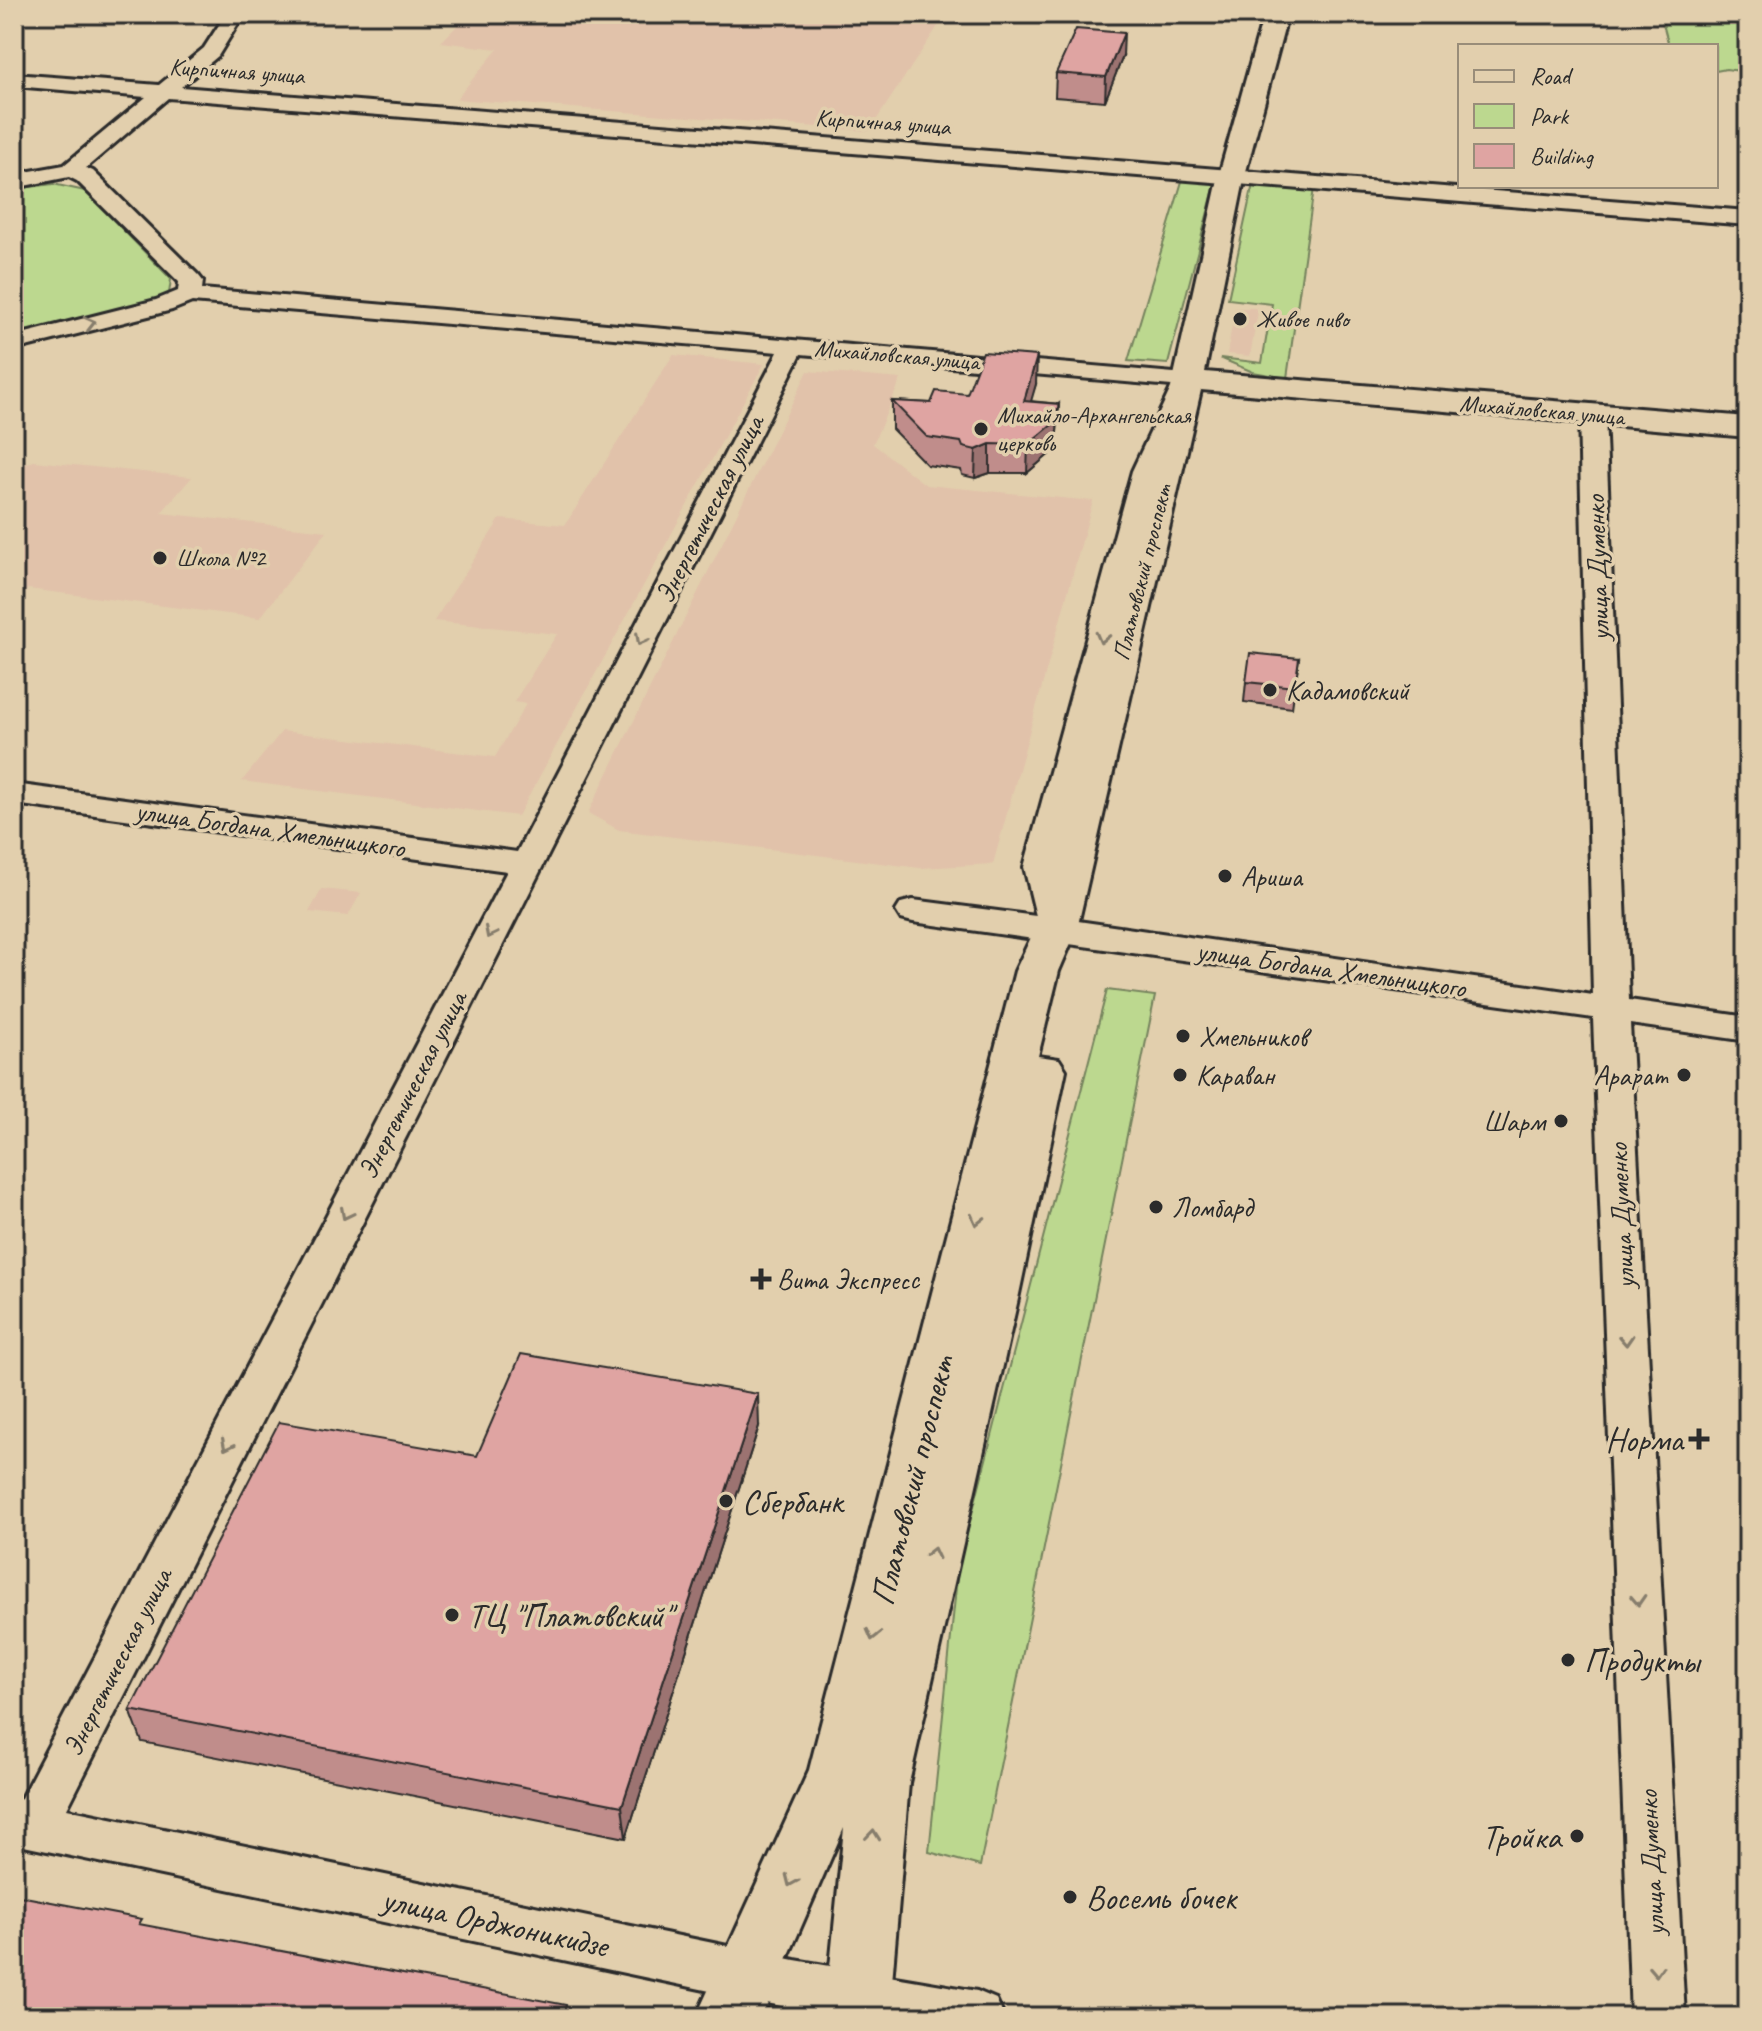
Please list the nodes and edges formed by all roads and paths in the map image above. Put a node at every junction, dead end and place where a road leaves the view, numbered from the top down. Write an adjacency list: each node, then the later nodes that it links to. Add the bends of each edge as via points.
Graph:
1 (244, 16): 4 (street)
2 (1265, 20): 6 (main road, Платовский проспект)
3 (14, 80): 4 (street, Кирпичная улица)
4 (162, 91): 5 (street); 6 (street, Кирпичная улица)
5 (71, 170): 7 (street); 9 (street, via 85,176 170,257 191,281)
6 (1232, 175): 8 (street, Кирпичная улица); 12 (main road, Платовский проспект)
7 (14, 181)
8 (1748, 218)
9 (189, 295): 10 (street, one-way to 9); 11 (street, Михайловская улица)
10 (14, 343)
11 (793, 347): 12 (street, Михайловская улица); 16 (street, Энергетическая улица, one-way to 16)
12 (1188, 380): 13 (main road, Михайловская улица); 18 (main road, Платовский проспект)
13 (1592, 414): 14 (main road, Михайловская улица); 19 (street, улица Думенко)
14 (1748, 427)
15 (14, 794): 16 (street, улица Богдана Хмельницкого)
16 (525, 863): 21 (street, Энергетическая улица, one-way to 21)
17 (913, 911): 18 (street, улица Богдана Хмельницкого)
18 (1056, 929): 19 (street, улица Богдана Хмельницкого); 22 (main road, Платовский проспект, one-way to 22, via 1037,971 839,1770); 23 (main road, Платовский проспект, one-way to 18, via 879,1783 1036,1107 1061,981)
19 (1611, 1010): 20 (street, улица Богдана Хмельницкого); 25 (street, улица Думенко, one-way to 25)
20 (1748, 1029)
21 (24, 1823): 22 (street, улица Орджоникидзе)
22 (739, 1996): 23 (street, улица Орджоникидзе)
23 (857, 2006): 24 (street, улица Орджоникидзе)
24 (977, 2017)
25 (1658, 2017)

